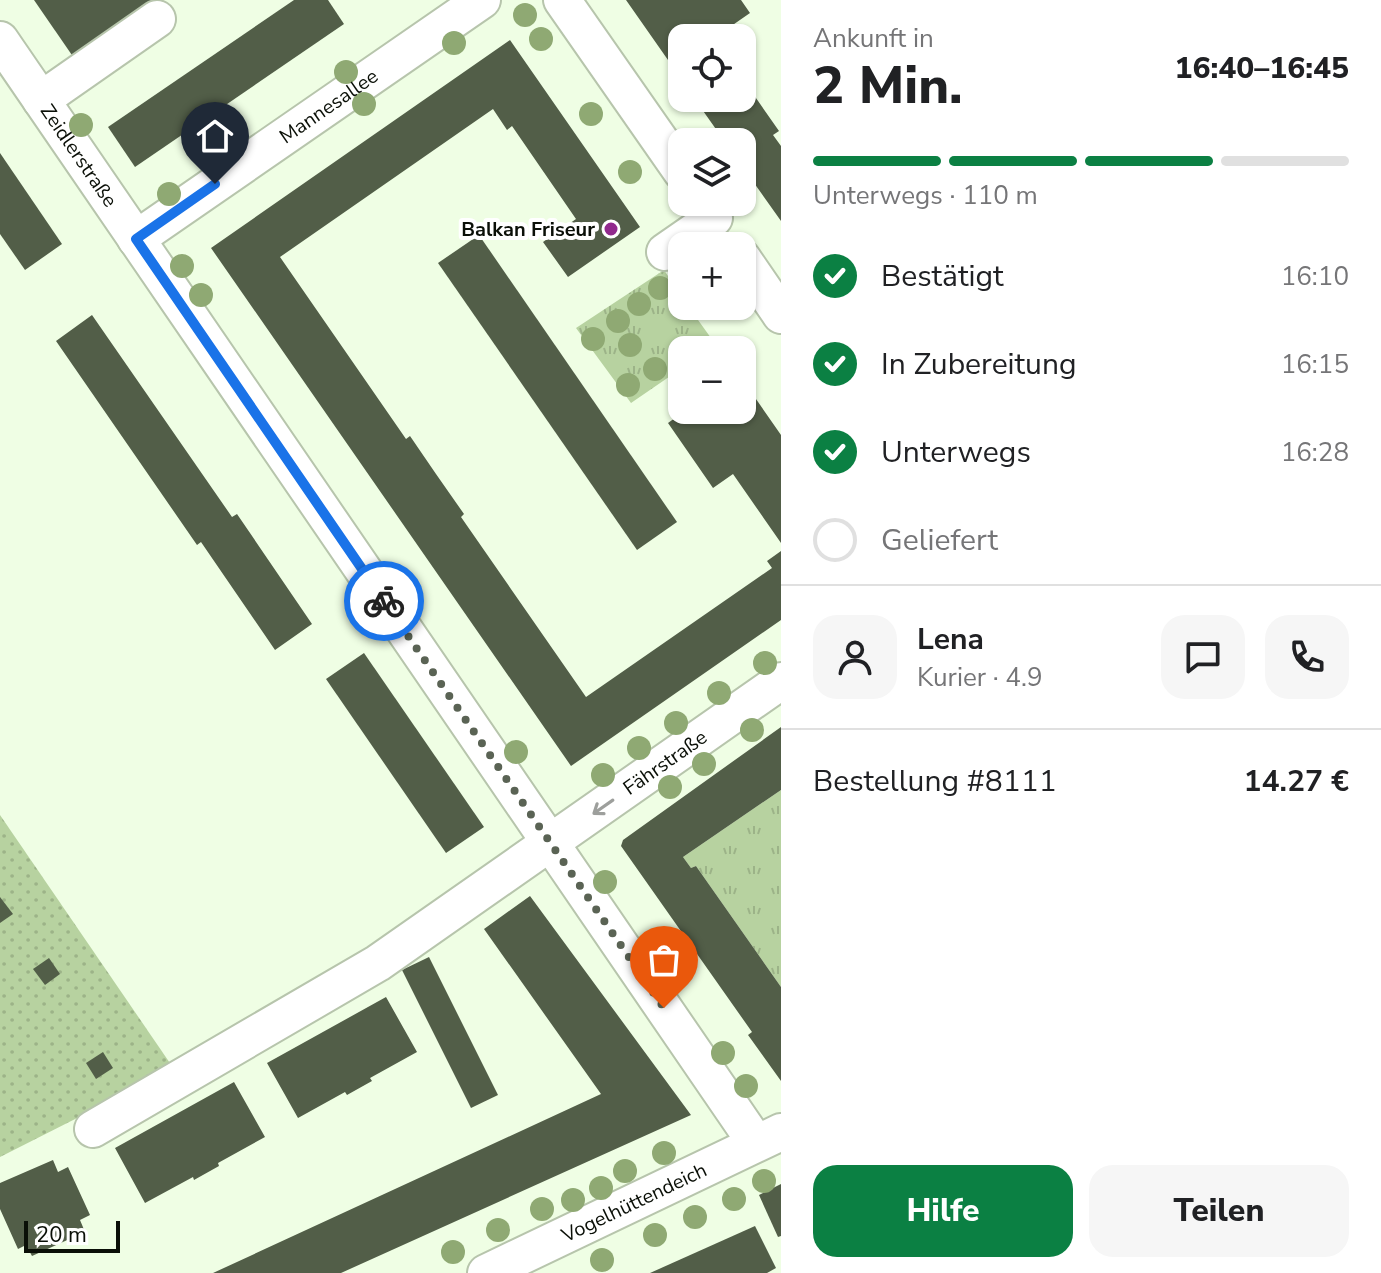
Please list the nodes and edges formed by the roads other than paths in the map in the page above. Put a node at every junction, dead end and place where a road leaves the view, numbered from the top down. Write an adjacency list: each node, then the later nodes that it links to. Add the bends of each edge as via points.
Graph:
1 (482, 0): 8 (street, Mannesallee)
2 (562, 0): 6 (street)
3 (157, 19): 5 (street)
4 (0, 40): 5 (street, Zeidlerstraße)
5 (41, 100): 8 (street, Zeidlerstraße)
6 (668, 152)
7 (717, 222): 9 (street)
8 (136, 239): 13 (street, Zeidlerstraße)
9 (665, 252)
10 (756, 278): 11 (street)
11 (781, 315)
12 (781, 681): 13 (street, Fährstraße, one-way to 13)
13 (551, 844): 14 (street, Fährstraße, via 378,963); 15 (street, Zeidlerstraße)
14 (93, 1129)
15 (769, 1138): 16 (street, Vogelhüttendeich)
16 (486, 1273)

